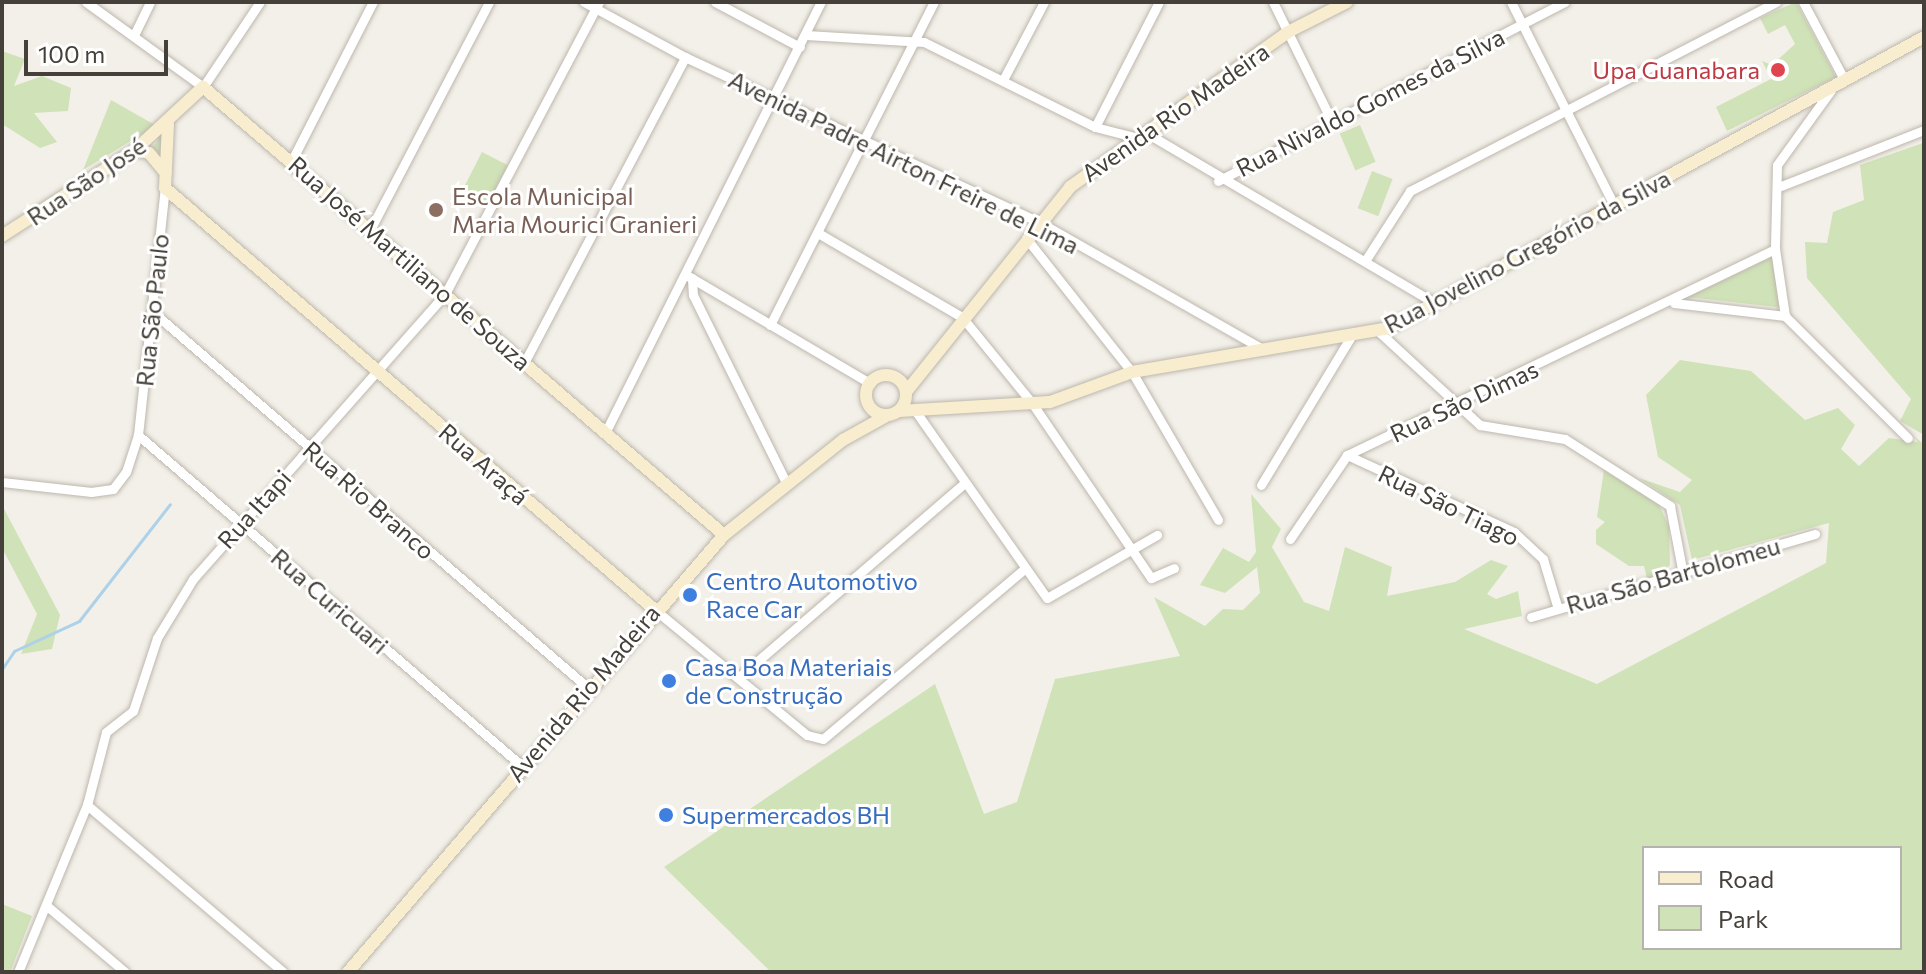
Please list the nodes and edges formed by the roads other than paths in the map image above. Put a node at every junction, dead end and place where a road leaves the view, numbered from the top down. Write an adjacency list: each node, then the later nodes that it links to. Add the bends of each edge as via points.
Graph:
1 (86, 2): 21 (street, Rua José Martiliano de Souza)
2 (150, 2): 21 (street)
3 (260, 2): 29 (street)
4 (373, 2): 39 (street)
5 (489, 2): 46 (street)
6 (584, 2): 18 (street, Avenida Padre Airton Freire de Lima)
7 (716, 2): 25 (street)
8 (821, 2): 22 (street)
9 (934, 2): 24 (street)
10 (1044, 2): 27 (street)
11 (1159, 2): 34 (street)
12 (1273, 2): 20 (street)
13 (1347, 2): 20 (street, Avenida Rio Madeira)
14 (1511, 2): 19 (street)
15 (1565, 2): 19 (street, Rua Nivaldo Gomes da Silva)
16 (1776, 2): 31 (street)
17 (1803, 2): 28 (street)
18 (598, 5): 26 (street, Avenida Padre Airton Freire de Lima); 53 (street, Rua Itapi)
19 (1523, 24): 31 (street); 32 (street, Rua Nivaldo Gomes da Silva)
20 (1288, 32): 32 (street); 36 (street, Avenida Rio Madeira)
21 (135, 33): 29 (street, Rua José Martiliano de Souza)
22 (806, 35): 24 (street); 25 (street)
23 (1924, 37): 28 (street, Rua Jovelino Gregório da Silva)
24 (915, 42): 27 (street); 37 (street)
25 (800, 47): 30 (street)
26 (685, 57): 30 (street, Avenida Padre Airton Freire de Lima); 64 (street)
27 (1004, 78): 34 (street)
28 (1839, 85): 42 (street, via 1789,138 1777,165); 44 (street, Rua Jovelino Gregório da Silva)
29 (203, 87): 33 (street, Rua São José); 39 (street, Rua José Martiliano de Souza)
30 (774, 99): 37 (street, Avenida Padre Airton Freire de Lima); 52 (street)
31 (1566, 113): 44 (street); 51 (street, via 1410,191)
32 (1332, 122): 41 (street, Rua Nivaldo Gomes da Silva)
33 (168, 124): 38 (street, Rua São José); 40 (street, Rua São Paulo)
34 (1095, 127): 36 (street)
35 (1924, 130): 42 (street)
36 (1143, 136): 41 (street); 45 (street, Avenida Rio Madeira, via 1070,187)
37 (867, 141): 45 (street, Avenida Padre Airton Freire de Lima); 47 (street)
38 (135, 150): 40 (street, via 149,153); 48 (street, Rua São José)
39 (292, 160): 46 (street, Rua José Martiliano de Souza)
40 (166, 173): 43 (street, Rua São Paulo)
41 (1218, 181): 51 (street)
42 (1781, 186): 50 (street)
43 (165, 188): 56 (street, Rua São Paulo); 65 (street, Rua Araçá)
44 (1614, 205): 54 (street, Rua Jovelino Gregório da Silva)
45 (1039, 222): 49 (street, Avenida Rio Madeira); 62 (street, Avenida Padre Airton Freire de Lima)
46 (371, 228): 53 (street, Rua José Martiliano de Souza)
47 (818, 233): 58 (street); 59 (street)
48 (2, 236)
49 (1026, 238): 58 (street, Avenida Rio Madeira); 66 (street)
50 (1775, 249): 55 (street, Rua São Dimas); 57 (street)
51 (1365, 261): 54 (street)
52 (689, 276): 59 (street); 75 (street); 82 (street, via 693,295)
53 (445, 294): 64 (street, Rua José Martiliano de Souza); 65 (street, Rua Itapi)
54 (1433, 302): 60 (street, Rua Jovelino Gregório da Silva)
55 (1674, 303): 57 (street); 72 (street, Rua São Dimas)
56 (153, 312): 76 (street, Rua São Paulo); 79 (street, Rua Rio Branco)
57 (1785, 316): 77 (street)
58 (962, 317): 63 (street, Avenida Rio Madeira); 71 (street)
59 (770, 325): 68 (street)
60 (1378, 331): 61 (street, Rua Jovelino Gregório da Silva); 72 (street)
61 (1350, 338): 62 (street, Rua Jovelino Gregório da Silva); 84 (street)
62 (1264, 350): 66 (street, Rua Jovelino Gregório da Silva)
63 (930, 358): 67 (street, Avenida Rio Madeira); 69 (street, Avenida Rio Madeira)
64 (524, 363): 75 (street, Rua José Martiliano de Souza)
65 (377, 371): 79 (street, Rua Itapi); 95 (street, Rua Araçá)
66 (1132, 372): 71 (street, Rua Jovelino Gregório da Silva); 85 (street)
67 (892, 377): 68 (street, Avenida Rio Madeira); 69 (street)
68 (871, 384): 70 (street, Avenida Rio Madeira)
69 (906, 395): 73 (street); 74 (street, Avenida Rio Madeira)
70 (867, 400): 74 (street); 78 (street, Avenida Rio Madeira)
71 (1032, 403): 73 (street, Rua Jovelino Gregório da Silva); 91 (street)
72 (1457, 404): 80 (street, Rua São Dimas); 94 (street, via 1480,425 1565,439 1670,506)
73 (914, 409): 74 (street, Rua Jovelino Gregório da Silva); 83 (street)
74 (894, 413): 78 (street, Avenida Rio Madeira)
75 (606, 431): 88 (street, Rua José Martiliano de Souza)
76 (138, 435): 81 (street, Rua São Paulo, via 113,489); 86 (street, Rua Curicuari)
77 (1908, 438)
78 (843, 440): 82 (street, Avenida Rio Madeira)
79 (308, 449): 86 (street, Rua Itapi); 99 (street, Rua Rio Branco)
80 (1347, 455): 90 (street); 96 (street, Rua São Tiago, via 1514,532 1543,559)
81 (2, 482)
82 (786, 482): 88 (street, Avenida Rio Madeira)
83 (963, 484): 93 (street); 98 (street)
84 (1261, 485)
85 (1218, 520)
86 (241, 524): 100 (street, Rua Curicuari); 101 (street, Rua Itapi, via 193,579 157,638 133,711 106,732)
87 (1815, 534): 94 (street, Rua São Bartolomeu)
88 (724, 535): 95 (street, Avenida Rio Madeira)
89 (1157, 535): 91 (street)
90 (1290, 539)
91 (1132, 550): 92 (street, via 1151,578); 93 (street, via 1047,598)
92 (1174, 568)
93 (1024, 569): 98 (street, Rua Araçá, via 823,739 807,735)
94 (1683, 574): 96 (street, Rua São Bartolomeu)
95 (654, 609): 98 (street, Rua Araçá); 99 (street, Avenida Rio Madeira)
96 (1558, 609): 97 (street, Rua São Bartolomeu)
97 (1531, 617)
98 (739, 677)
99 (587, 687): 100 (street, Avenida Rio Madeira)
100 (522, 766): 106 (street, Avenida Rio Madeira)
101 (87, 805): 102 (street); 105 (street)
102 (47, 906): 103 (street); 104 (street)
103 (18, 972)
104 (125, 972)
105 (283, 972)
106 (348, 972)

